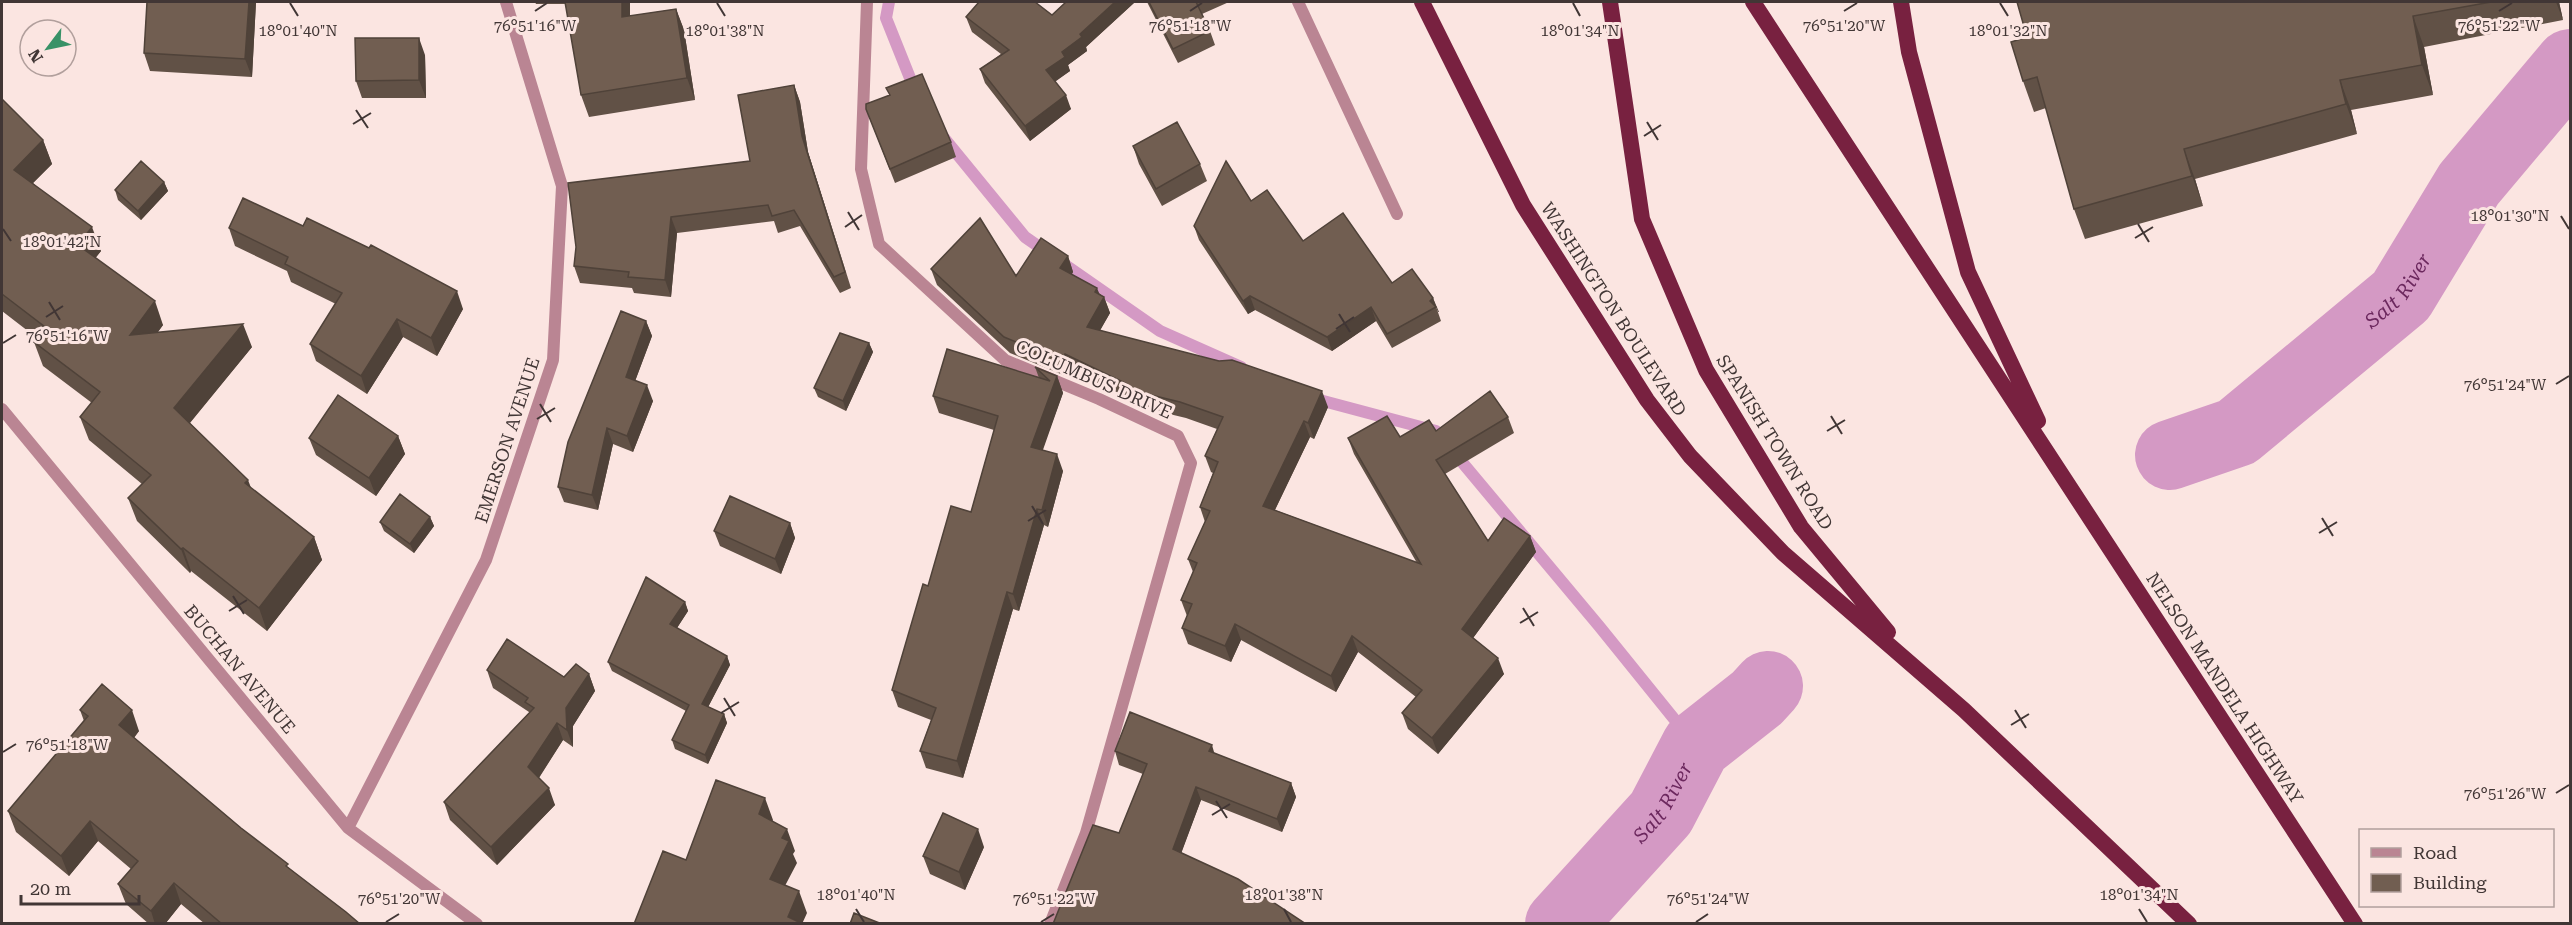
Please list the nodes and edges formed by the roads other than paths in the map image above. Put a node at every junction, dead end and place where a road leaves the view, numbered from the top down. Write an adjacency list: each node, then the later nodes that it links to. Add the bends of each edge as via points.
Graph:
1 (506, 2): 12 (street, EMERSON AVENUE, via 562,186 553,360 486,560)
2 (867, 2): 14 (street, COLUMBUS DRIVE, via 861,169 879,244 1005,360 1178,436 1191,463 1086,833)
3 (1298, 2): 8 (street)
4 (1422, 2): 11 (highway, WASHINGTON BOULEVARD, via 1523,205 1647,400 1690,456 1783,554)
5 (1611, 2): 11 (highway, SPANISH TOWN ROAD, via 1642,219 1706,370 1801,527)
6 (1753, 2): 10 (highway)
7 (1900, 2): 10 (highway, via 1909,52 1968,272)
8 (1397, 214)
9 (2, 409): 12 (street, BUCHAN AVENUE)
10 (2062, 474): 16 (highway, NELSON MANDELA HIGHWAY)
11 (1915, 665): 15 (highway)
12 (348, 828): 13 (street, BUCHAN AVENUE)
13 (477, 924)
14 (1050, 924)
15 (2189, 924)
16 (2355, 924)

